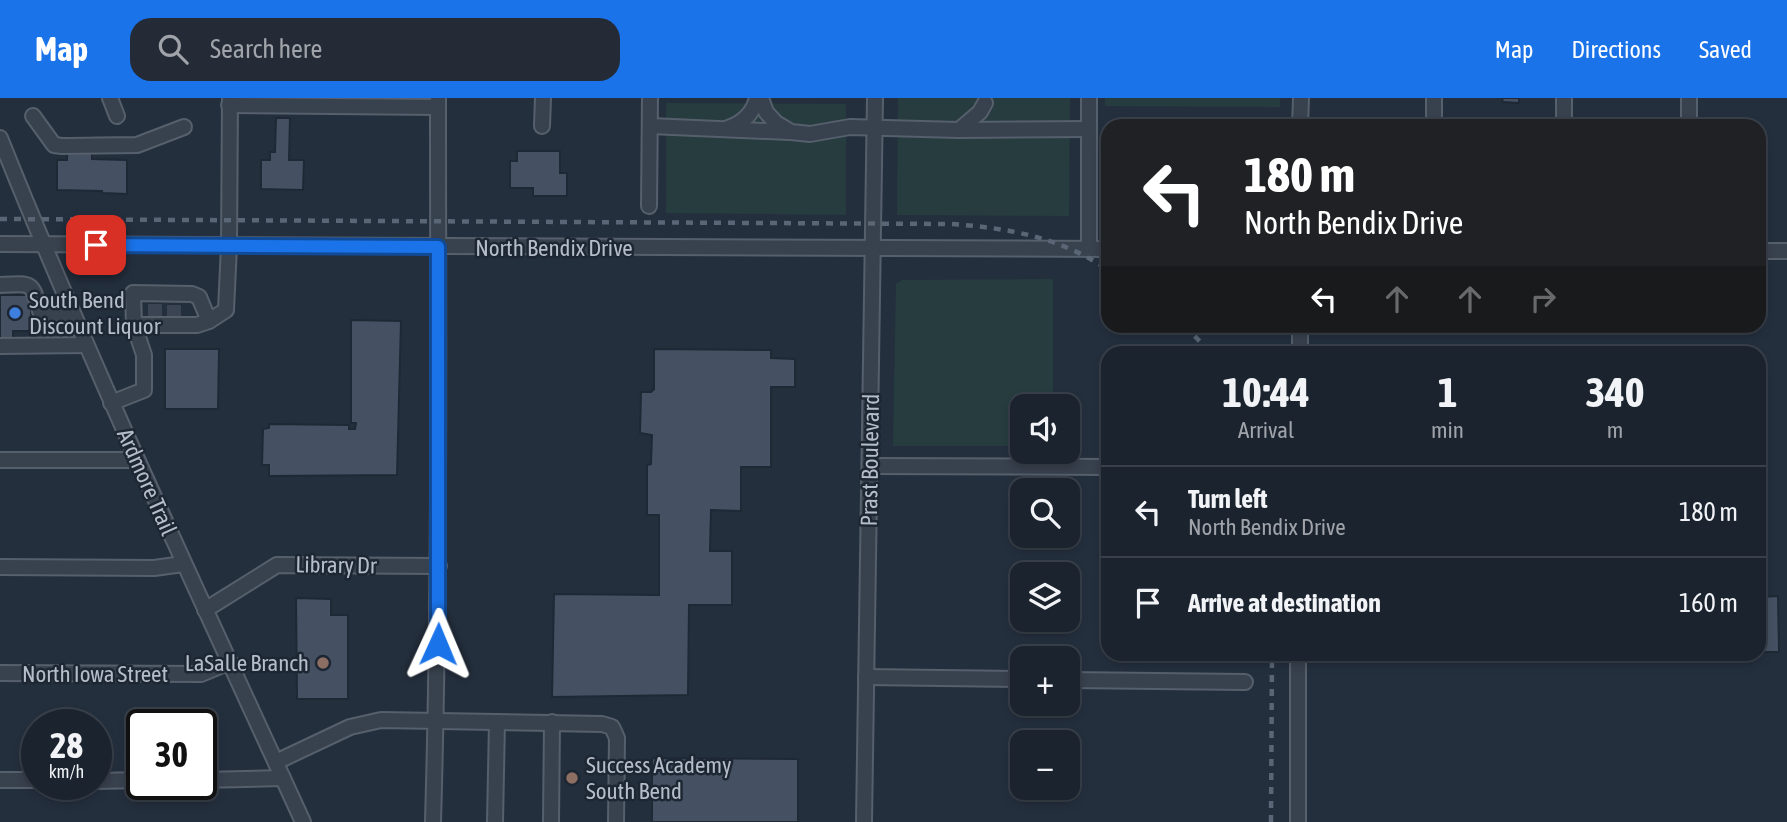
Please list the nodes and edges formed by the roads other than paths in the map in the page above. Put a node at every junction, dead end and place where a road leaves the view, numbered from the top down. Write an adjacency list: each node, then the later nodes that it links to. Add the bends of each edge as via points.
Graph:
1 (110, 98): 16 (street)
2 (542, 98): 21 (street)
3 (650, 98): 22 (street)
4 (759, 98): 24 (street, via 748,116); 29 (street, via 771,118)
5 (875, 98): 25 (street, Prast Boulevard)
6 (1089, 98): 26 (street)
7 (1301, 98): 17 (street)
8 (1434, 98): 18 (street)
9 (1564, 98): 19 (street)
10 (1689, 98): 20 (street)
11 (985, 100): 27 (street, via 980,112); 28 (street, via 989,122)
12 (229, 102): 13 (street); 34 (street)
13 (334, 102): 14 (street)
14 (438, 103): 35 (street)
15 (33, 116): 23 (street, via 54,145 62,146 137,145)
16 (117, 116)
17 (1300, 119)
18 (1434, 119)
19 (1564, 119)
20 (1689, 119)
21 (542, 126)
22 (650, 126): 24 (street); 31 (street)
23 (184, 127)
24 (727, 128): 29 (street)
25 (874, 128): 27 (street); 29 (street); 38 (street, Prast Boulevard)
26 (1089, 129): 28 (street); 36 (street)
27 (959, 130): 28 (street)
28 (1003, 131)
29 (791, 132)
30 (0, 138): 33 (street, Ardmore Trail)
31 (649, 206)
32 (0, 244): 33 (street, North Bendix Drive)
33 (43, 244): 34 (street, North Bendix Drive); 42 (street, Ardmore Trail)
34 (229, 246): 35 (street, North Bendix Drive); 43 (street, via 226,310)
35 (438, 247): 38 (street, North Bendix Drive); 53 (street)
36 (1089, 249): 37 (street, North Bendix Drive); 38 (street, North Bendix Drive)
37 (1101, 249)
38 (873, 250): 50 (street, Prast Boulevard)
39 (1766, 251): 40 (street)
40 (1787, 251)
41 (0, 285): 42 (street, via 33,287 41,314)
42 (73, 313): 45 (street, Ardmore Trail)
43 (209, 321): 44 (street); 44 (street, via 199,297 192,294 155,297 133,293)
44 (134, 325): 47 (street, via 144,355 144,390)
45 (86, 345): 46 (street); 47 (street, Ardmore Trail)
46 (0, 346)
47 (111, 403): 49 (street, Ardmore Trail)
48 (0, 460): 49 (street)
49 (136, 460): 52 (street, Ardmore Trail)
50 (870, 466): 51 (street); 59 (street, Prast Boulevard)
51 (1101, 467)
52 (183, 564): 54 (street, via 142,569); 55 (street, Ardmore Trail)
53 (439, 566): 55 (street, Library Dr, via 277,565); 63 (street)
54 (0, 567)
55 (205, 610): 57 (street, Ardmore Trail)
56 (1298, 661): 77 (street)
57 (230, 662): 58 (street, North Iowa Street, via 201,674); 66 (street, Ardmore Trail)
58 (0, 673)
59 (866, 677): 60 (street); 76 (street, Prast Boulevard)
60 (1010, 679)
61 (1080, 680): 62 (street)
62 (1245, 682)
63 (436, 721): 64 (street); 66 (street, via 363,722); 72 (street)
64 (497, 722): 65 (street); 73 (street)
65 (552, 722): 74 (street); 75 (street, via 612,727 617,738)
66 (276, 762): 67 (street, Ardmore Trail)
67 (283, 778): 70 (street); 71 (street, Ardmore Trail)
68 (0, 780): 69 (street)
69 (21, 780)
70 (217, 780)
71 (303, 822)
72 (433, 822)
73 (495, 822)
74 (551, 822)
75 (616, 822)
76 (864, 822)
77 (1297, 822)

